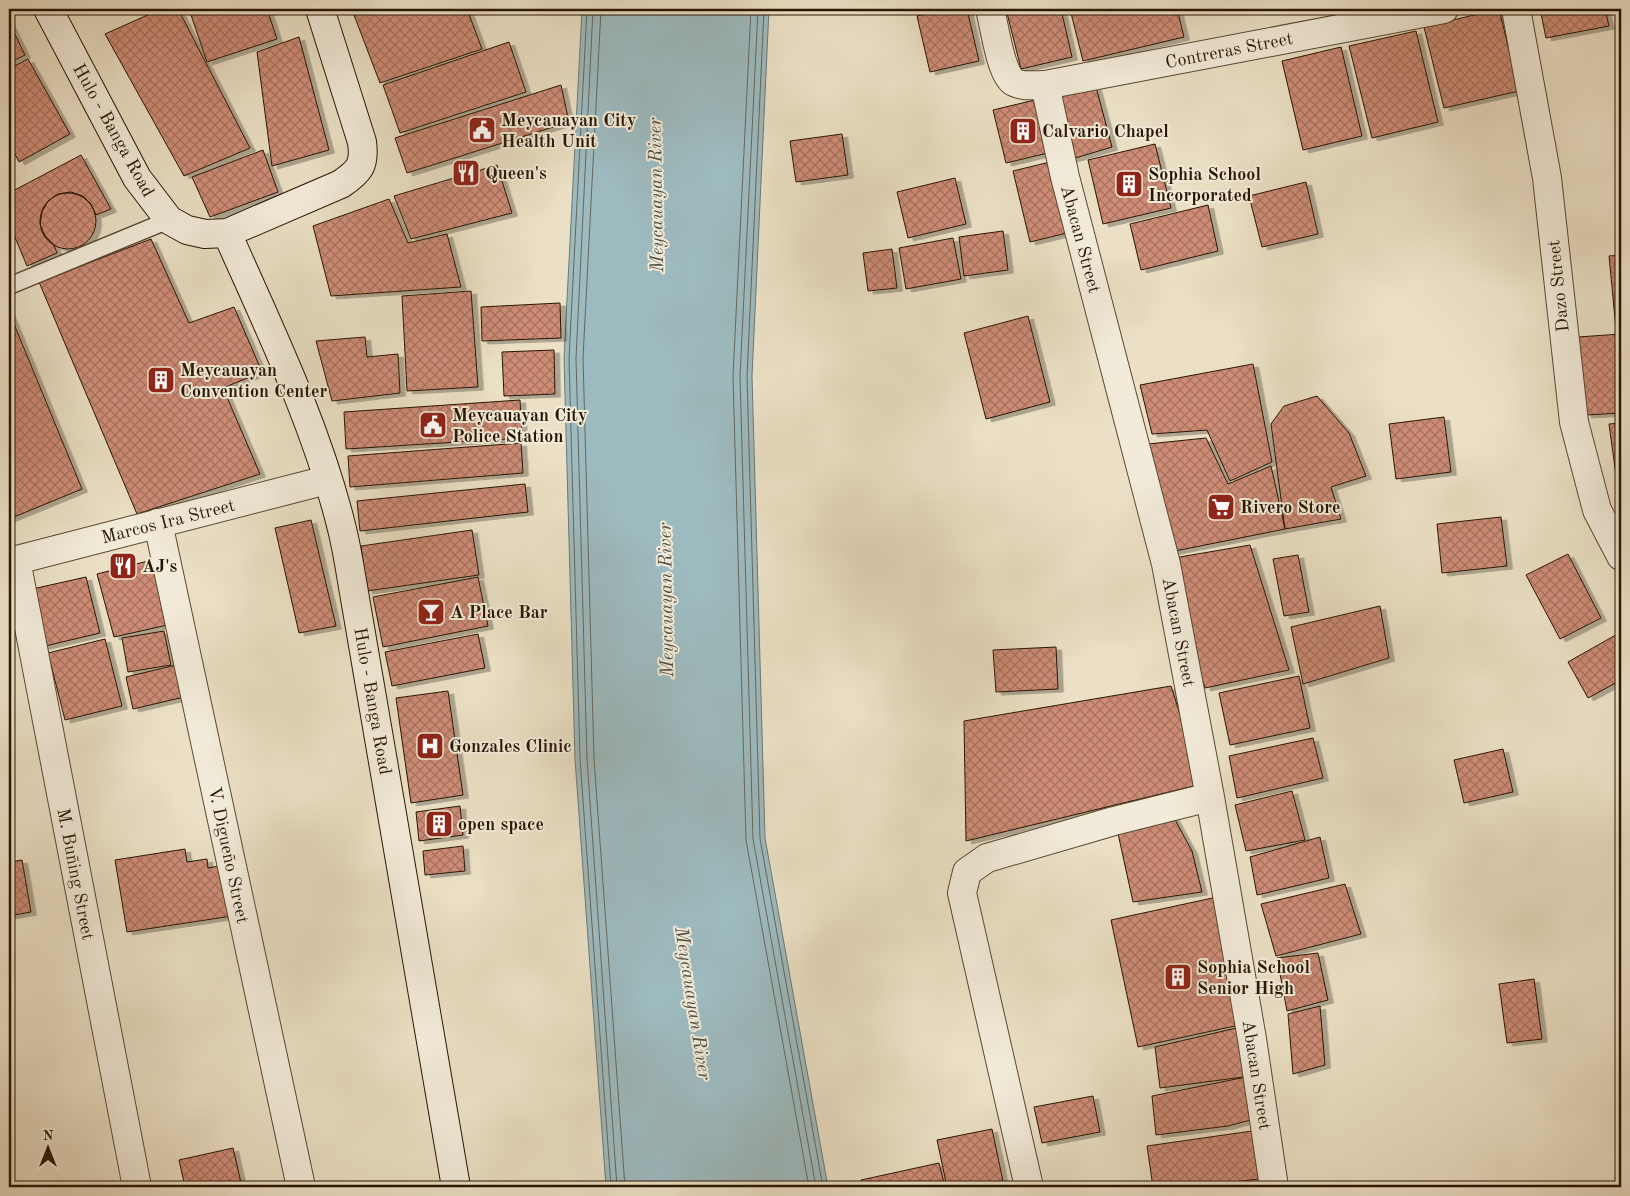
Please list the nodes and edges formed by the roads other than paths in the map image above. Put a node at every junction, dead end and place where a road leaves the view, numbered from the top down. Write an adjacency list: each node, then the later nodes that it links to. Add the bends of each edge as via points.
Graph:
1 (48, 9): 7 (street, Hulo - Banga Road, via 137,178)
2 (320, 9): 8 (street, Hulo - Banga Road, via 362,142 362,165 341,184)
3 (990, 9): 6 (street, Contreras Street, via 1005,73 1013,82)
4 (1444, 9): 6 (street, Contreras Street)
5 (1516, 9): 12 (street, Dazo Street, via 1547,178 1574,422 1597,510)
6 (1045, 85): 14 (street, Abacan Street, via 1065,177 1166,564)
7 (169, 220): 8 (street, Hulo - Banga Road, via 187,230 205,234); 9 (lane)
8 (227, 233): 10 (street, Hulo - Banga Road, via 295,389)
9 (9, 286)
10 (328, 480): 11 (street, Marcos Ira Street); 17 (street, Hulo - Banga Road, via 352,581)
11 (158, 523): 13 (street, Marcos Ira Street); 16 (street, V. Digueño Street)
12 (1621, 556)
13 (12, 561): 15 (street, M. Buñing Street)
14 (1210, 797): 18 (street, via 987,858 967,872 962,893); 19 (street, Abacan Street)
15 (137, 1187)
16 (301, 1187)
17 (456, 1187)
18 (1029, 1187)
19 (1274, 1187)

